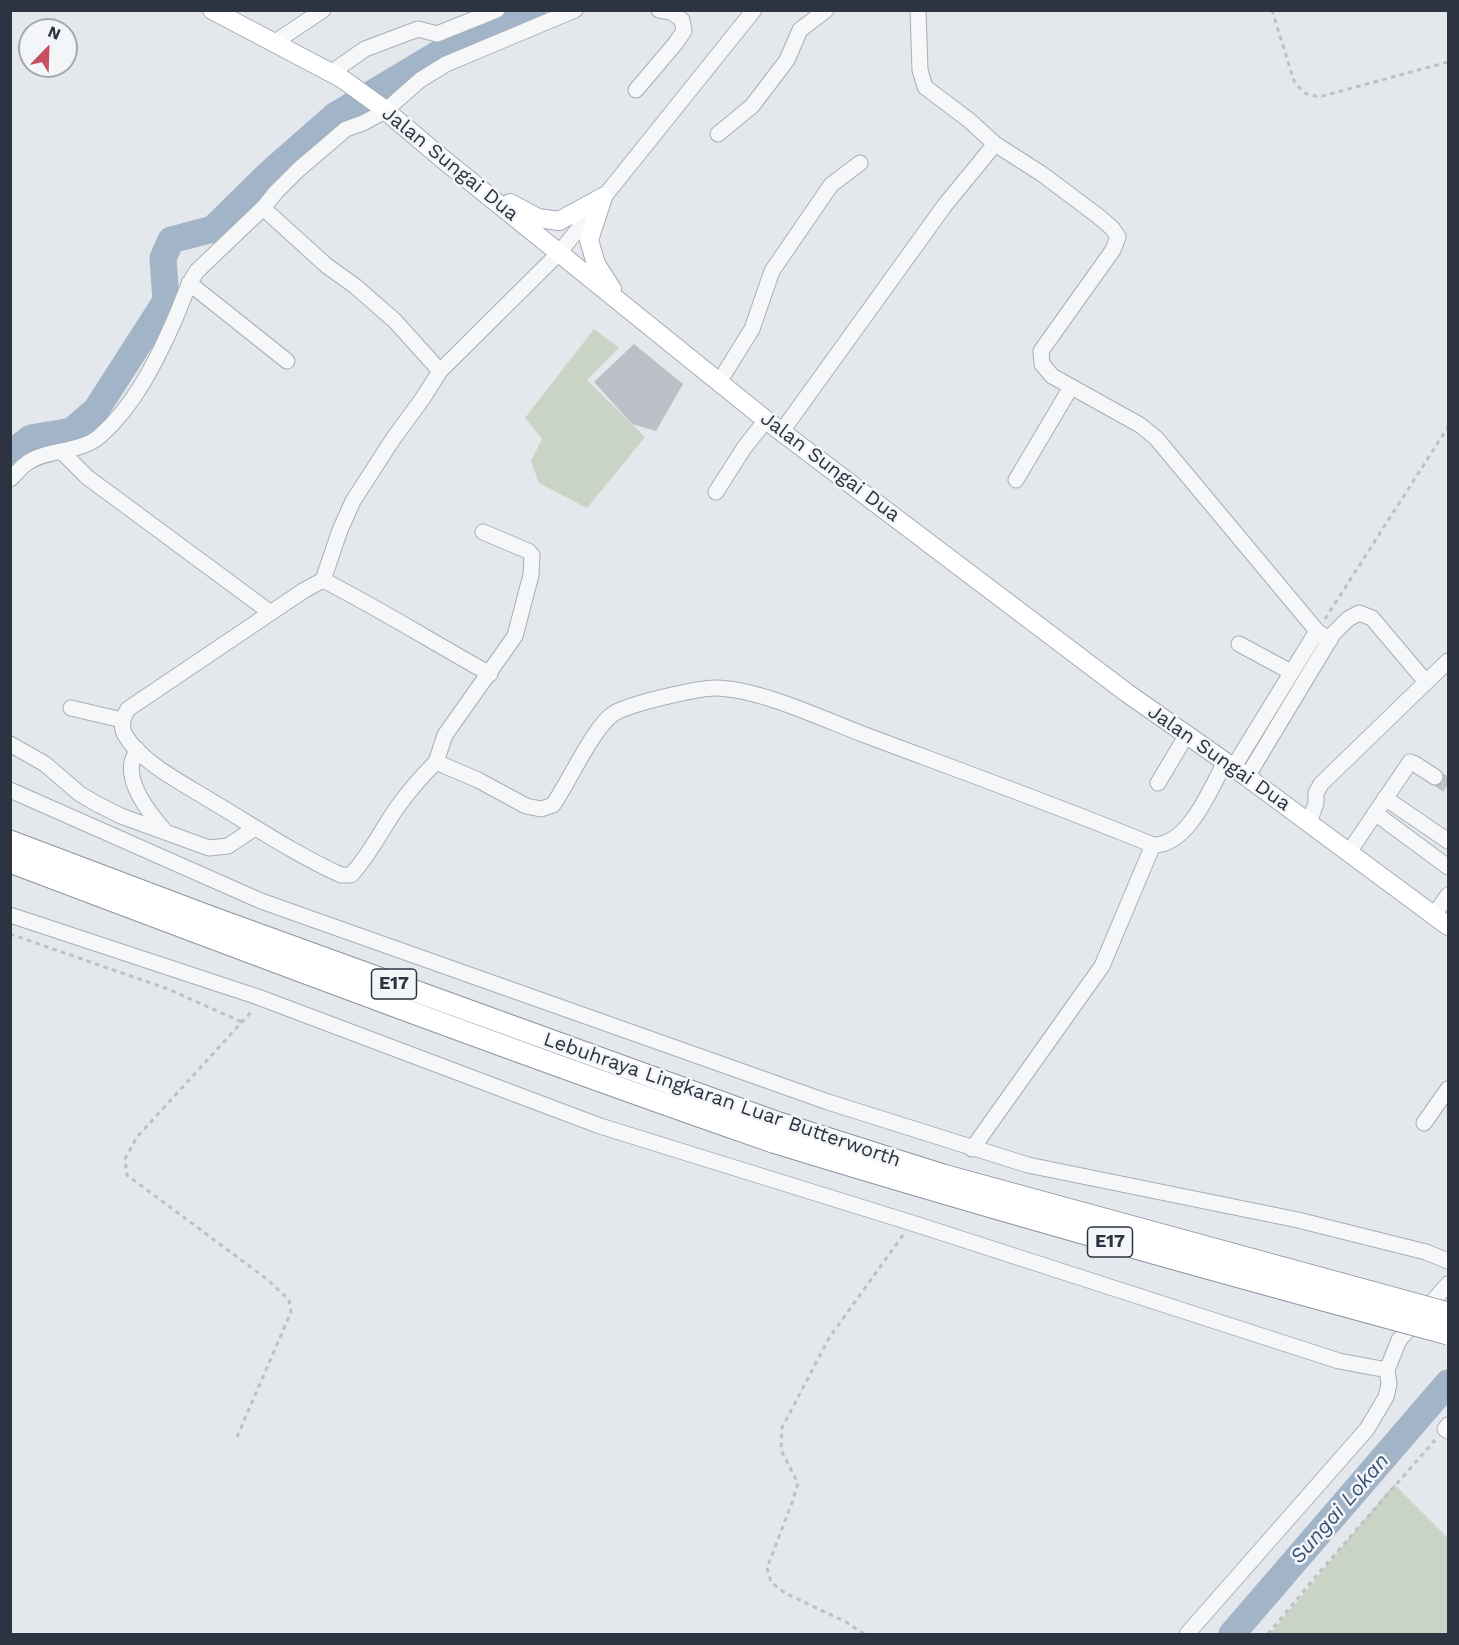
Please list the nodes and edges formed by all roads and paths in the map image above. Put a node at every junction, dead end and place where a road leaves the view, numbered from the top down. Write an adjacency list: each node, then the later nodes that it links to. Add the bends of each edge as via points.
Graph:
1 (212, 10): 10 (main road, Jalan Sungai Dua)
2 (323, 10): 10 (street)
3 (497, 10): 12 (street, via 437,34 418,29 366,49)
4 (575, 10): 14 (street, via 446,64)
5 (659, 10): 13 (street, via 682,20 684,31)
6 (754, 10): 19 (street)
7 (826, 10): 15 (street, via 800,30 787,60 752,106)
8 (918, 10): 16 (street, via 920,70 925,87)
9 (1272, 10): 11 (path, via 1294,81 1304,93 1319,97)
10 (275, 42): 12 (main road, Jalan Sungai Dua)
11 (1449, 62)
12 (336, 75): 14 (main road, Jalan Sungai Dua)
13 (636, 90)
14 (382, 108): 18 (main road, Jalan Sungai Dua); 20 (street, via 363,123 346,129 299,169)
15 (718, 134)
16 (995, 144): 27 (street, via 1098,216 1118,237 1113,250 1041,351 1042,364 1052,376); 30 (street, via 945,205)
17 (860, 163): 26 (street, via 831,185 772,271 752,329)
18 (483, 192): 19 (main road, via 538,218 559,221); 21 (main road, Jalan Sungai Dua)
19 (603, 196): 21 (street); 23 (main road, via 589,240 596,264)
20 (263, 208): 22 (street); 25 (street, via 395,321)
21 (559, 253): 23 (main road, Jalan Sungai Dua); 25 (street)
22 (189, 283): 24 (street); 31 (street, via 159,355 117,419 98,438)
23 (622, 303): 26 (main road, Jalan Sungai Dua)
24 (287, 360)
25 (440, 371): 36 (street, via 353,501)
26 (719, 381): 28 (main road, Jalan Sungai Dua)
27 (1071, 387): 33 (street); 38 (street, via 1156,438)
28 (766, 420): 30 (main road, Jalan Sungai Dua); 34 (street)
29 (1449, 427): 38 (path)
30 (782, 431): 46 (main road, Jalan Sungai Dua)
31 (61, 451): 32 (street, via 28,462); 37 (street, via 87,477)
32 (10, 479)
33 (1016, 480)
34 (716, 492)
35 (483, 532): 42 (street, via 532,555 531,575 515,636)
36 (323, 580): 37 (street); 42 (street)
37 (271, 613): 45 (street, via 143,697)
38 (1323, 636): 41 (street); 43 (street, via 1359,613 1372,618); 50 (street)
39 (1239, 644): 41 (street)
40 (1449, 661): 43 (street)
41 (1291, 672): 50 (street)
42 (490, 674): 49 (street, via 445,735)
43 (1426, 681): 56 (street, via 1321,784)
44 (71, 708): 45 (street)
45 (122, 720): 48 (street, via 124,734)
46 (1186, 736): 50 (main road, Jalan Sungai Dua); 52 (street)
47 (10, 744): 58 (street, via 45,764 88,799 121,816)
48 (137, 749): 57 (street, via 169,775); 58 (street, via 131,763 133,779 145,807)
49 (436, 762): 57 (street, via 396,809 351,875 330,870); 61 (street, via 526,806 541,809 553,805 599,729 614,714 717,688 805,712)
50 (1235, 769): 56 (main road, Jalan Sungai Dua); 61 (street, via 1179,836 1164,845)
51 (1435, 777): 54 (street, via 1410,762)
52 (1158, 783)
53 (10, 790): 74 (street, via 261,901 791,1090)
54 (1385, 798): 55 (street); 60 (street)
55 (1374, 813): 62 (street); 64 (street)
56 (1309, 823): 62 (main road, Jalan Sungai Dua)
57 (255, 828): 58 (street, via 228,846 209,848)
58 (164, 830)
59 (10, 841): 73 (highway, Lebuhraya Lingkaran Luar Butterworth / E17)
60 (1449, 842)
61 (1152, 845): 74 (street, via 1102,966)
62 (1349, 852): 67 (main road, Jalan Sungai Dua)
63 (10, 862): 73 (highway, Lebuhraya Lingkaran Luar Butterworth / E17, via 607,1084)
64 (1449, 867)
65 (1449, 895): 67 (street)
66 (10, 915): 69 (street)
67 (1441, 921)
68 (10, 934): 70 (path, via 168,989)
69 (258, 997): 70 (path, via 254,1009); 75 (street, via 600,1126)
70 (242, 1022): 82 (path, via 137,1137 125,1159 128,1175 289,1300 291,1312)
71 (1449, 1089): 72 (street)
72 (1424, 1123)
73 (776, 1132): 78 (highway, Lebuhraya Lingkaran Luar Butterworth / E17, bridge); 79 (highway, Lebuhraya Lingkaran Luar Butterworth / E17, bridge, via 958,1199)
74 (972, 1149): 76 (street, via 1028,1166 1298,1220)
75 (912, 1223): 80 (street, via 1339,1361); 83 (path, via 829,1338 782,1428 781,1450 798,1483 767,1568 771,1582)
76 (1449, 1261)
77 (1449, 1284): 80 (street, via 1399,1340)
78 (1449, 1313)
79 (1449, 1334)
80 (1388, 1370): 84 (street, via 1386,1398 1367,1429)
81 (1448, 1428): 85 (path)
82 (237, 1437)
83 (864, 1635)
84 (1187, 1635)
85 (1268, 1635)

